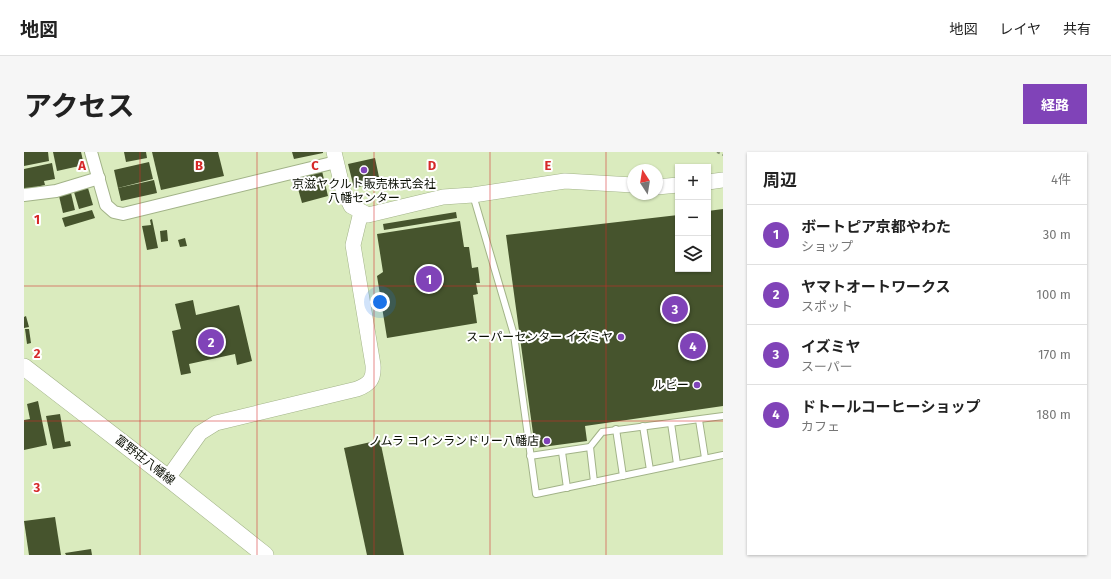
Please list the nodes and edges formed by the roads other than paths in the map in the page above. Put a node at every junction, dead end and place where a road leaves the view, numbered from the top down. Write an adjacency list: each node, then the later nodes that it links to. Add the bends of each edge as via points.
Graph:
1 (91, 152): 3 (street)
2 (335, 157): 3 (street, via 123,214 114,212 106,205); 11 (street, via 343,190 351,206)
3 (98, 178): 9 (street, via 56,190)
4 (723, 180): 5 (street)
5 (711, 182)
6 (675, 185): 8 (street)
7 (627, 186): 10 (street, via 565,181)
8 (663, 186)
9 (24, 195)
10 (473, 195): 11 (street, via 444,197 368,215); 21 (lane, via 514,335)
11 (361, 212): 26 (street, via 353,245 374,374 367,385 357,390 216,423 200,433)
12 (24, 367): 26 (main road, 富野荘八幡線)
13 (723, 416): 14 (lane)
14 (699, 420): 15 (lane); 22 (lane)
15 (671, 422): 16 (lane); 23 (lane)
16 (643, 426): 17 (lane); 24 (lane)
17 (616, 429): 18 (lane, via 602,432); 25 (lane)
18 (590, 447): 19 (lane); 27 (lane)
19 (562, 452): 21 (lane); 28 (lane)
20 (723, 455): 22 (lane)
21 (530, 456): 28 (lane, via 536,494)
22 (706, 458): 23 (lane)
23 (678, 464): 24 (lane)
24 (650, 470): 25 (lane)
25 (623, 476): 27 (lane)
26 (168, 478): 29 (main road, 富野荘八幡線)
27 (594, 482): 28 (lane)
28 (567, 488)
29 (265, 555)

